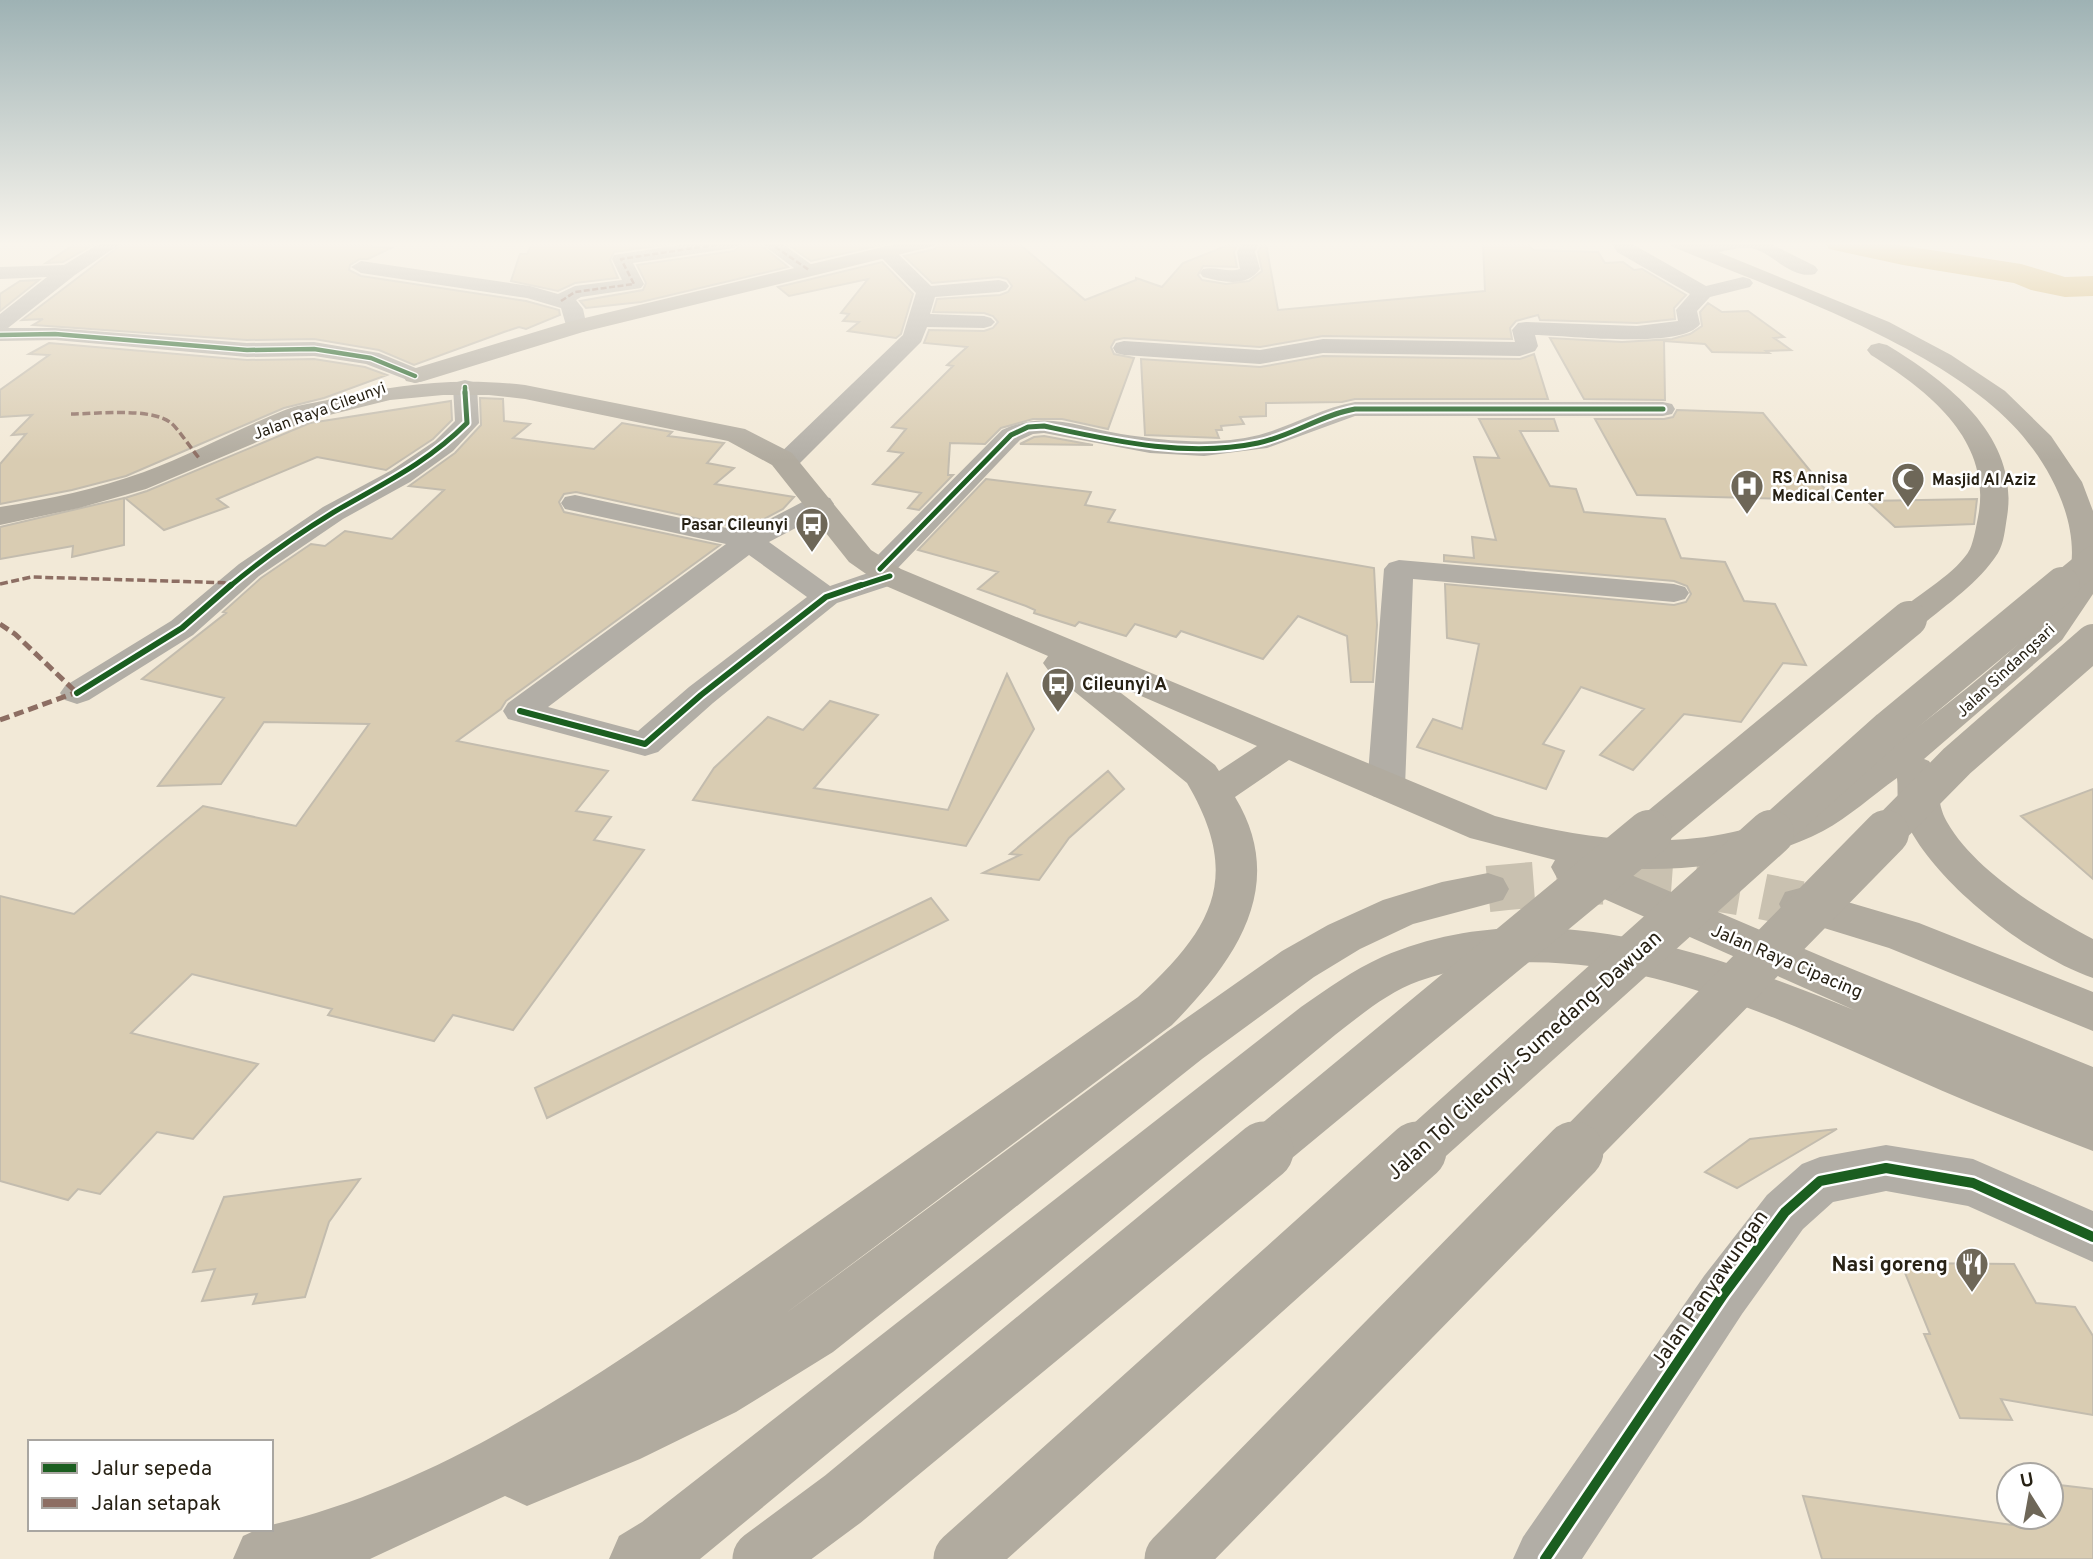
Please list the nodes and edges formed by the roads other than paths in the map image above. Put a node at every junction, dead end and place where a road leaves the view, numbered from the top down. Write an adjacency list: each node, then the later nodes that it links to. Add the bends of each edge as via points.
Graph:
1 (574, 315): 9 (street)
2 (626, 315): 9 (highway, Jalan Raya Cileunyi)
3 (919, 315): 7 (street)
4 (1687, 315): 12 (street, via 1685,328 1655,333 1526,328 1527,346 1520,349 1324,345 1260,357)
5 (1812, 315): 45 (highway, bridge, via 1912,372 1957,411 1988,454 1996,482 1996,512 1984,551 1909,620 843,1499)
6 (1852, 315): 30 (highway, Jalan Sindangsari, via 1943,360 1996,396 2042,442 2068,482 2087,534 2084,584 2050,633)
7 (917, 320): 8 (street); 18 (street, via 913,337 902,349)
8 (985, 323)
9 (576, 327): 11 (highway, Jalan Raya Cileunyi)
10 (0, 335): 13 (street, via 55,334 247,350 314,349 371,358)
11 (523, 343): 13 (highway, Jalan Raya Cileunyi); 15 (highway, via 505,354 497,367 502,382)
12 (1124, 348)
13 (415, 376): 17 (highway, Jalan Raya Cileunyi)
14 (465, 387): 15 (highway); 17 (highway, via 390,393); 29 (street, via 467,423 444,446 288,543 182,628)
15 (525, 392): 18 (highway, via 736,435)
16 (1663, 410): 24 (street, via 1355,409 1334,413 1275,439 1223,448 1146,447 1044,426 1028,427 1011,435)
17 (292, 416): 21 (highway, Jalan Raya Cileunyi, via 155,477)
18 (785, 463): 20 (highway)
19 (575, 503): 22 (street)
20 (820, 504): 22 (street); 24 (highway, via 860,556)
21 (0, 516)
22 (749, 541): 26 (street); 26 (street, via 520,711 645,744)
23 (2093, 560): 46 (highway, Jalan Tol Cileunyi–Sumedang–Dawuan, bridge, via 1878,737)
24 (885, 572): 26 (street); 27 (highway)
25 (1674, 593): 32 (street, via 1399,569)
26 (826, 597)
27 (1008, 625): 31 (highway); 33 (highway, via 1175,752)
28 (2093, 642): 47 (highway, bridge, via 1957,761)
29 (77, 693)
30 (1928, 739): 34 (highway, Jalan Sindangsari, via 1810,820 1732,848 1684,855 1605,854 1531,842); 37 (highway, via 1917,761 1915,788 1936,838 2011,909)
31 (1286, 744): 32 (highway); 33 (highway)
32 (1386, 787): 34 (highway)
33 (1214, 793): 39 (highway, via 1232,827 1238,860 1236,897 1209,956 1185,984)
34 (1484, 828): 40 (highway, Jalan Raya Cipacing)
35 (1488, 889): 39 (highway, via 1398,912 1344,937 1276,979)
36 (1800, 904): 38 (highway, via 1903,935)
37 (2091, 959)
38 (2093, 1012)
39 (1170, 1028): 43 (highway, via 812,1331 715,1391 618,1437 504,1482)
40 (2093, 1089)
41 (2093, 1128): 44 (highway, via 1774,998 1674,965 1607,952 1520,946 1479,948 1411,964 1318,1021)
42 (2093, 1237): 48 (street, Jalan Panyawungan, via 1973,1183 1886,1168 1820,1181 1785,1212 1723,1295)
43 (266, 1559)
44 (642, 1559)
45 (762, 1559)
46 (963, 1559)
47 (1174, 1559)
48 (1545, 1559)

